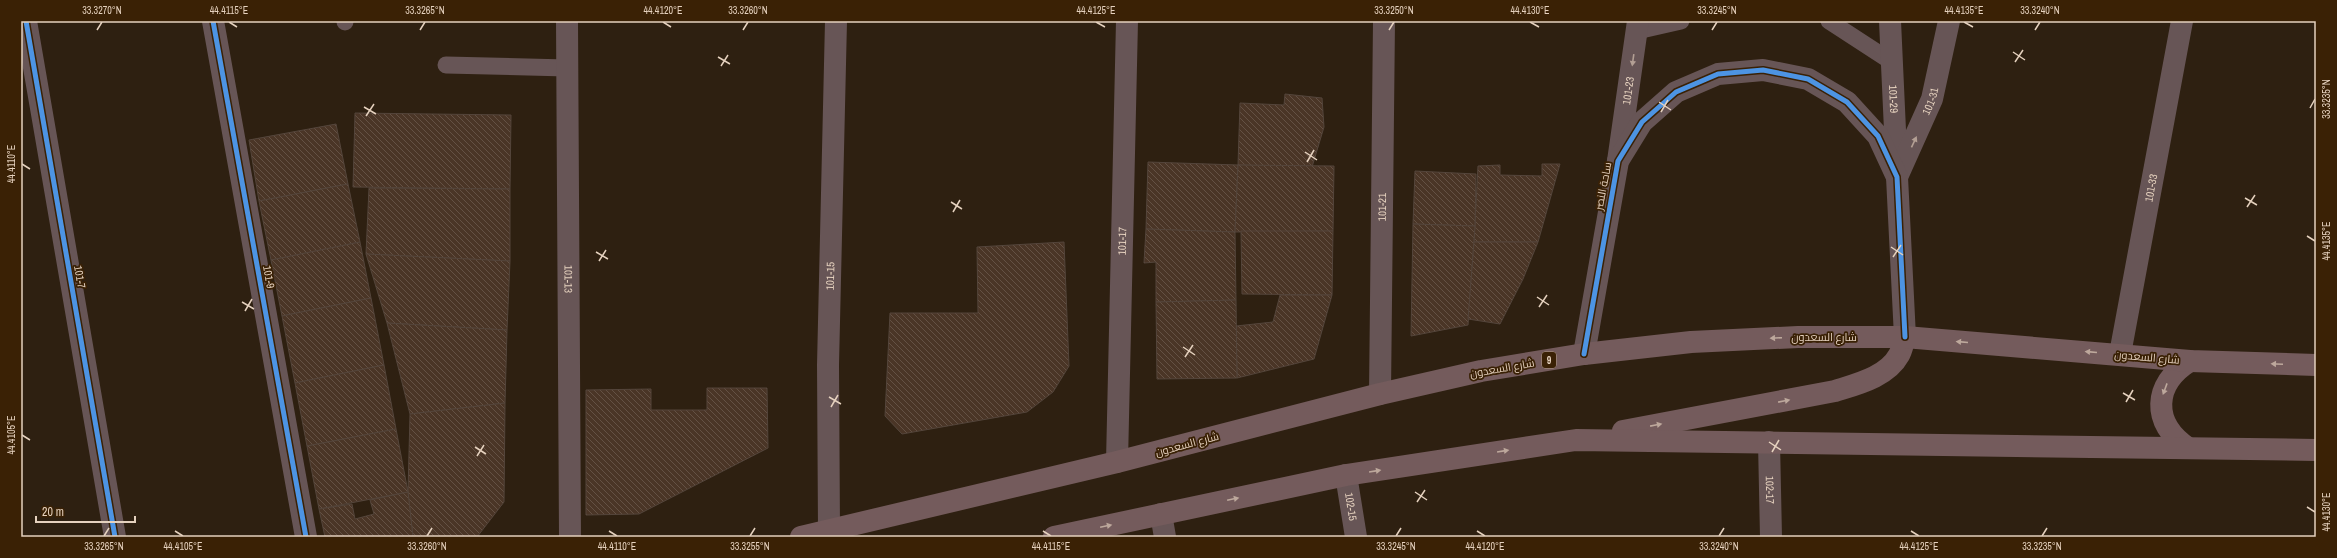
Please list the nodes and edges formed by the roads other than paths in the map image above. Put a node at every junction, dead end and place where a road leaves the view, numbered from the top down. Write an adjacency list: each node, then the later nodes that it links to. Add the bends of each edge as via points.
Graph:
1 (26, 21): 32 (street, 101-7)
2 (213, 21): 33 (street, 101-9)
3 (567, 21): 15 (street, 101-13)
4 (836, 21): 31 (street, 101-15, via 828,365)
5 (1127, 21): 28 (street, 101-17)
6 (1384, 21): 23 (street, 101-21)
7 (1681, 21): 12 (lane)
8 (1829, 21): 13 (lane)
9 (1890, 21): 13 (street, 101-29)
10 (1949, 21): 17 (street, 101-31, one-way to 10, via 1932,99)
11 (2182, 21): 20 (street, 101-33)
12 (1638, 26): 16 (street, 101-23, one-way to 16)
13 (1892, 62): 17 (street, 101-29)
14 (446, 65): 15 (lane)
15 (567, 68): 34 (street, 101-13)
16 (1618, 161): 17 (street, ساحة النصر, via 1642,122 1676,92 1718,74 1764,70 1808,79 1847,102 1878,136); 19 (street, ساحة النصر)
17 (1897, 178): 18 (street, ساحة النصر)
18 (1905, 337): 19 (main road, شارع السعدون / 9, one-way to 19, via 1798,337 1691,342); 20 (main road, شارع السعدون / 9, one-way to 18); 24 (main road, one-way to 18, via 1835,391 1884,372 1899,355)
19 (1584, 354): 23 (main road, شارع السعدون / 9, via 1481,371)
20 (2120, 354): 21 (main road, شارع السعدون / 9)
21 (2190, 361): 22 (main road, شارع السعدون / 9, one-way to 21); 26 (main road, one-way to 26, via 2169,378 2163,390 2161,404 2168,430)
22 (2316, 365)
23 (1380, 394): 28 (main road, شارع السعدون / 9)
24 (1576, 440): 25 (main road); 29 (main road, one-way to 24)
25 (1769, 442): 26 (main road); 39 (street, 102-17)
26 (2188, 448): 27 (main road)
27 (2316, 450)
28 (1118, 462): 31 (main road, شارع السعدون / 9)
29 (1346, 475): 30 (main road, one-way to 29); 38 (street, 102-15)
30 (1161, 514): 36 (main road, one-way to 30); 37 (street)
31 (829, 530): 35 (main road, شارع السعدون / 9)
32 (114, 537)
33 (306, 537)
34 (570, 537)
35 (801, 537)
36 (1054, 537)
37 (1165, 537)
38 (1356, 537)
39 (1771, 537)

